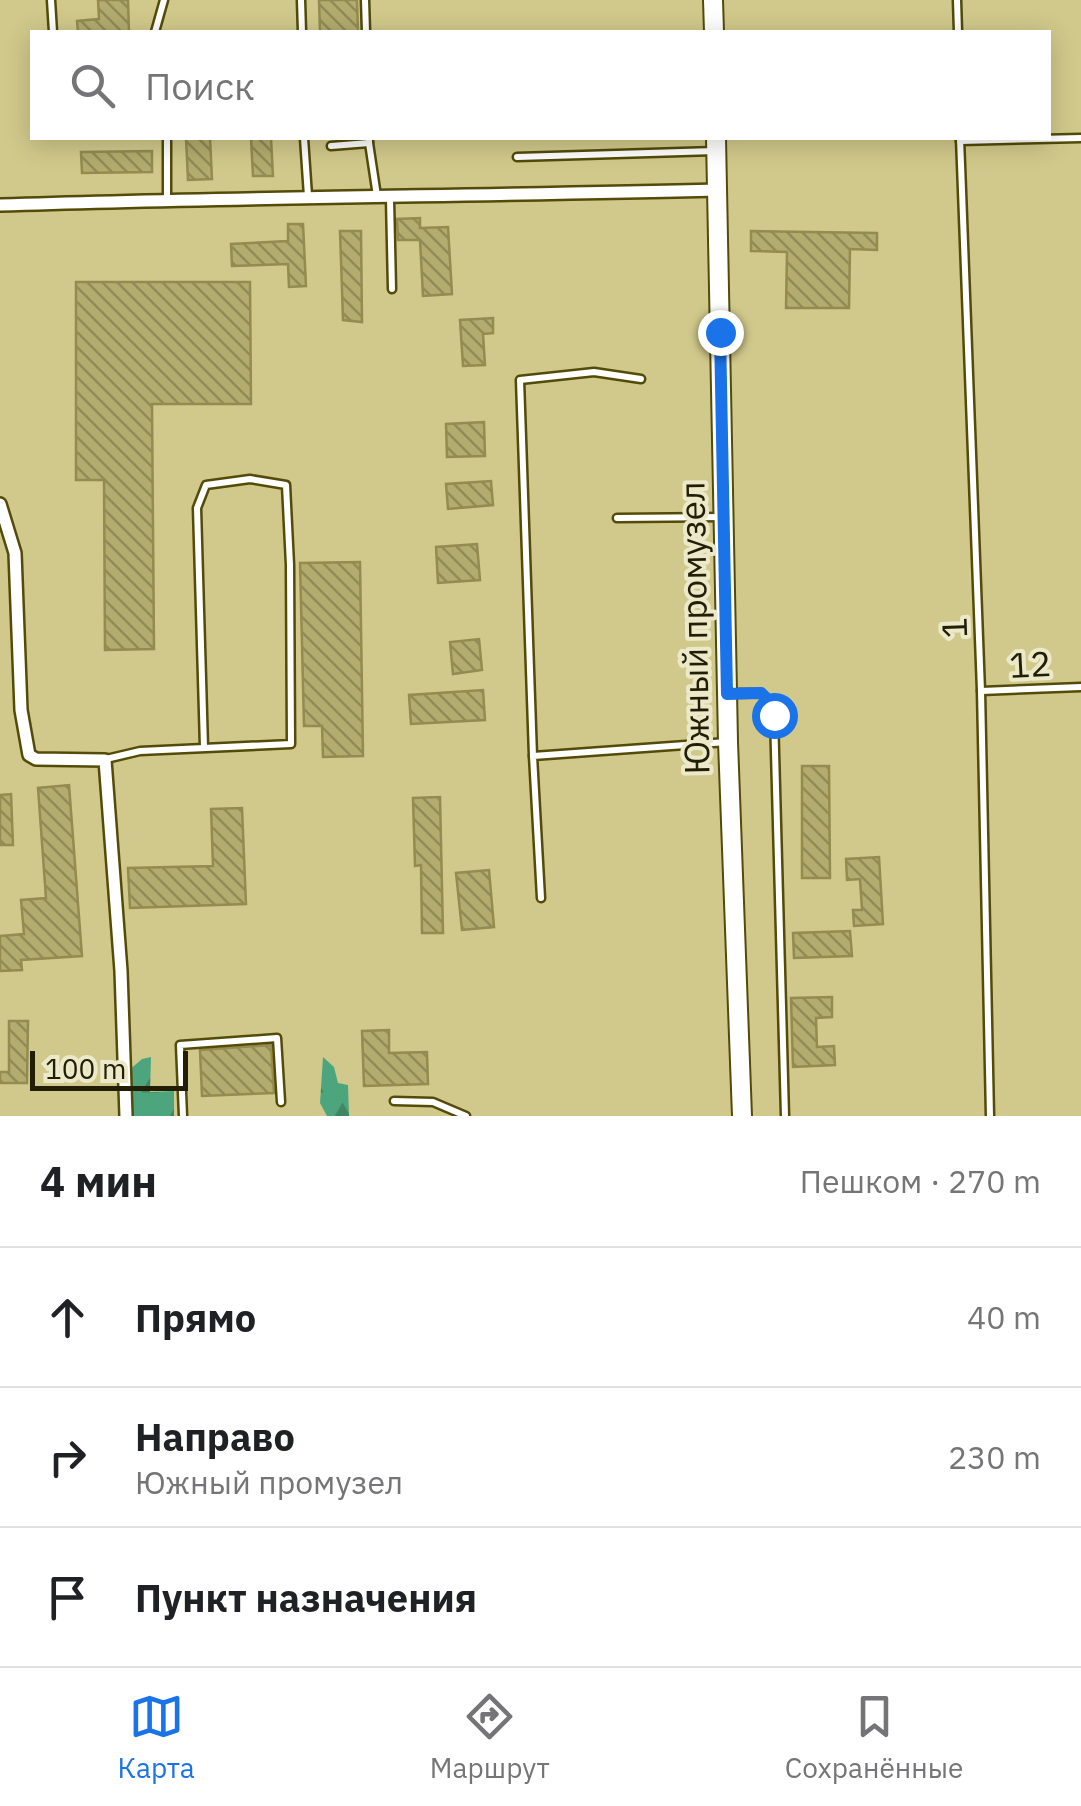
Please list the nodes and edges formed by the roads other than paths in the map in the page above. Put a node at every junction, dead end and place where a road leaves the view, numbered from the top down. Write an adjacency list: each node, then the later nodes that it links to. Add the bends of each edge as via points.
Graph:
1 (51, 0): 7 (lane)
2 (164, 0): 8 (lane)
3 (302, 0): 9 (lane)
4 (365, 0): 10 (lane)
5 (713, 0): 11 (street)
6 (957, 0): 12 (lane)
7 (52, 30)
8 (155, 30)
9 (302, 30)
10 (366, 30)
11 (714, 30)
12 (958, 30)
13 (1051, 138): 14 (lane)
14 (1081, 138)
15 (166, 140): 25 (lane)
16 (304, 140): 23 (lane)
17 (369, 140): 20 (lane); 24 (lane)
18 (960, 140): 33 (lane, 1 / 1)
19 (717, 144): 21 (lane); 22 (street, Южный промузел)
20 (331, 146)
21 (517, 157)
22 (718, 190): 24 (street); 30 (street, Южный промузел)
23 (308, 196): 24 (street); 25 (street)
24 (384, 198): 27 (lane)
25 (167, 200): 26 (street)
26 (0, 206)
27 (392, 289)
28 (641, 380): 37 (lane, via 594,372 520,380)
29 (0, 504): 38 (street, via 15,554 29,755)
30 (724, 517): 31 (lane); 34 (street, Южный промузел)
31 (617, 518)
32 (1081, 687): 33 (lane, 12 / 12)
33 (981, 691): 47 (lane, 1 / 1)
34 (727, 694): 35 (street, Южный промузел); 46 (lane, via 761,693 774,715)
35 (728, 742): 37 (lane); 45 (street, Южный промузел)
36 (204, 747): 36 (lane, via 197,508 206,485 250,478 286,485 291,744); 38 (lane, via 140,750)
37 (534, 756): 39 (lane)
38 (105, 760): 42 (street)
39 (541, 898)
40 (394, 1100): 44 (lane, via 433,1102)
41 (281, 1102): 43 (lane, via 277,1038 180,1045)
42 (126, 1116)
43 (183, 1116)
44 (466, 1116)
45 (742, 1116)
46 (785, 1116)
47 (990, 1116)

